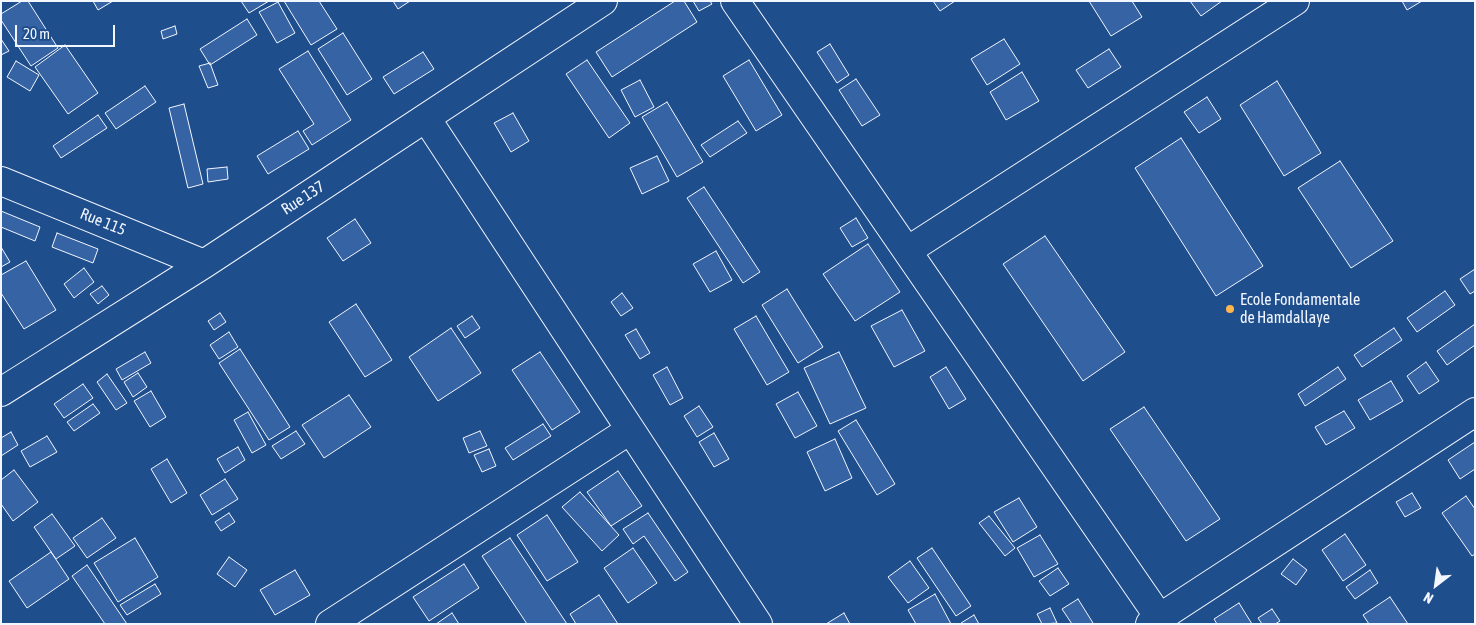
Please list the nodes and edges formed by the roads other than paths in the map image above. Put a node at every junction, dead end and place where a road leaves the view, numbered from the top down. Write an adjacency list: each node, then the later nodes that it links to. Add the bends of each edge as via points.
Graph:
1 (603, 1): 4 (street, Rue 137)
2 (735, 1): 6 (street)
3 (1295, 1): 6 (street)
4 (426, 118): 7 (street, Rue 137); 10 (street)
5 (1, 181): 7 (street, Rue 115)
6 (907, 251): 12 (street)
7 (204, 264): 8 (street, Rue 137)
8 (1, 392)
9 (1475, 412): 12 (street)
10 (630, 430): 11 (street); 14 (street)
11 (358, 617): 13 (street)
12 (1155, 621)
13 (330, 624)
14 (758, 624)

